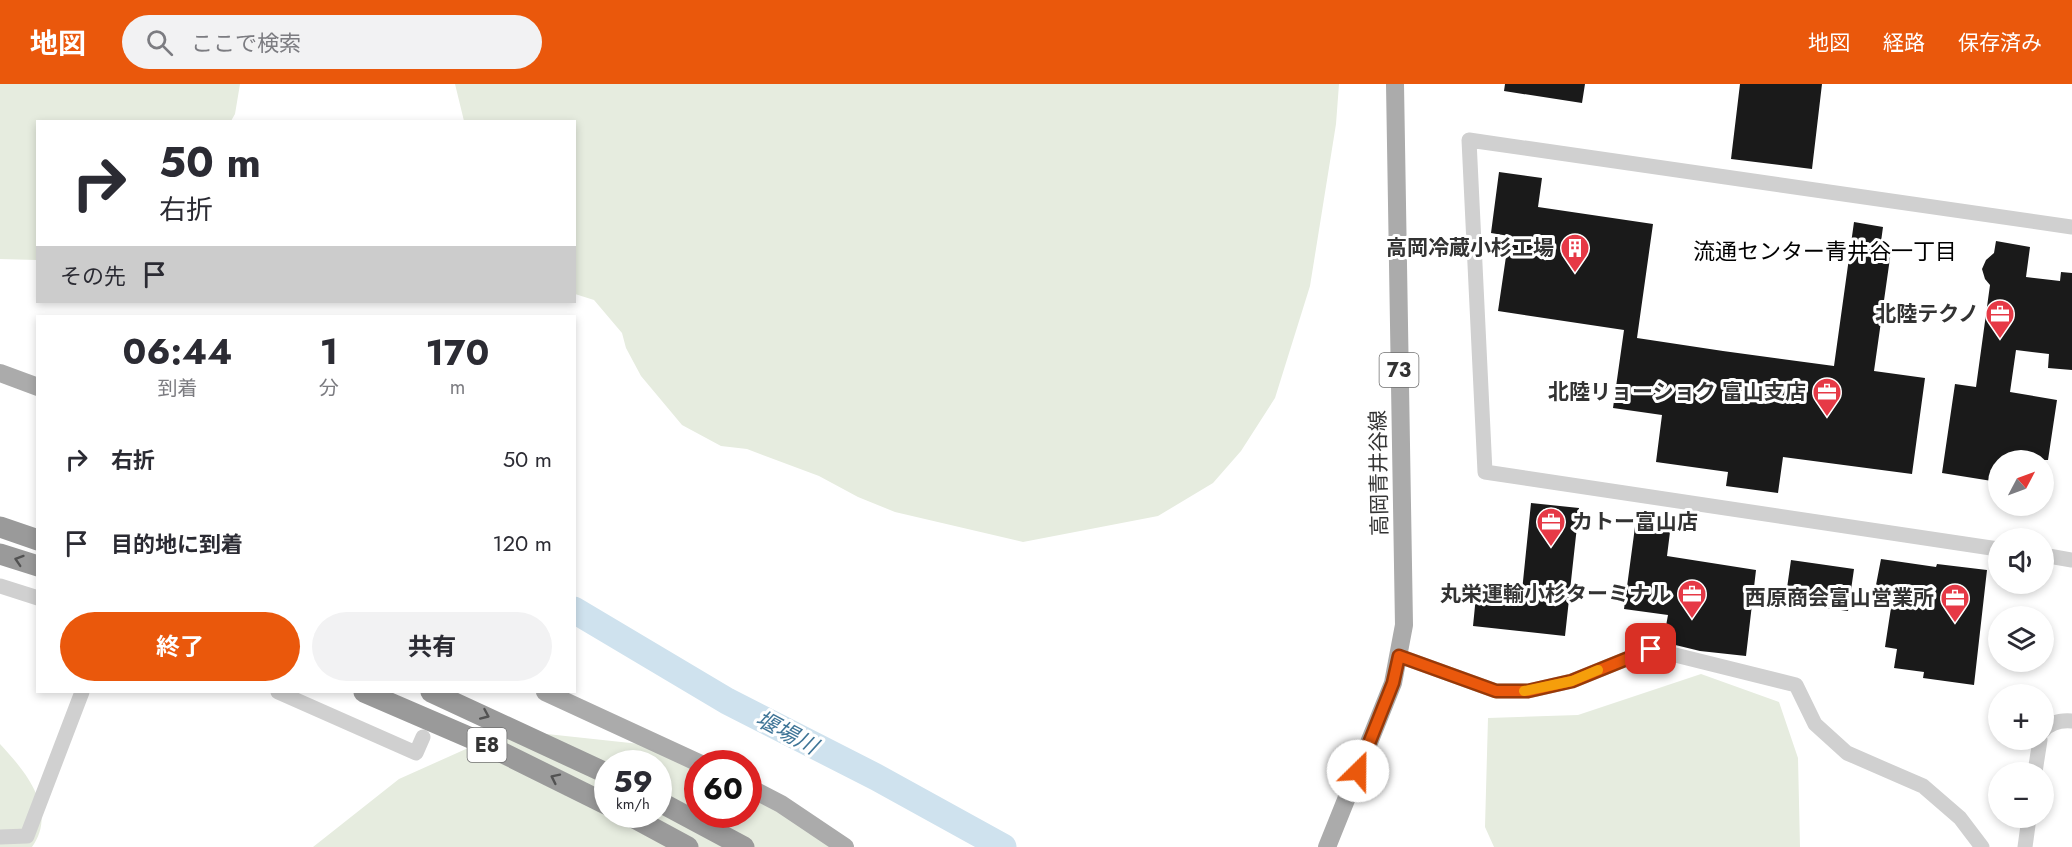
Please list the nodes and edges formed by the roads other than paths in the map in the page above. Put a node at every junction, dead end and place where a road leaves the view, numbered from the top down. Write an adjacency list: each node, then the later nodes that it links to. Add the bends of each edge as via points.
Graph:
1 (1395, 84): 14 (main road, 高岡青井谷線 / 73, via 1405,605)
2 (2072, 227): 7 (street, via 1469,140 1485,472)
3 (0, 373): 4 (main road)
4 (36, 386)
5 (0, 527): 6 (highway)
6 (36, 539)
7 (1988, 547)
8 (0, 554): 11 (highway, one-way to 8)
9 (2054, 557): 10 (street)
10 (2072, 560)
11 (36, 565)
12 (0, 586): 13 (street)
13 (36, 597)
14 (1399, 656): 34 (main road, 高岡青井谷線 / 73, via 1393,683); 35 (street, via 1496,691 1528,691 1572,681 1651,649 1796,685 1815,724 1847,753 1923,786 1960,818)
15 (82, 693): 30 (street, via 27,836)
16 (280, 693): 22 (street, via 416,753)
17 (366, 693): 26 (highway, E8, one-way to 17)
18 (433, 693): 24 (highway, E8, one-way to 24)
19 (548, 693): 23 (main road)
20 (2072, 722): 21 (street)
21 (2054, 723)
22 (423, 737)
23 (684, 756)
24 (594, 768)
25 (762, 794): 33 (main road)
26 (594, 797)
27 (672, 808): 32 (highway)
28 (653, 828): 31 (highway)
29 (2028, 828): 36 (street)
30 (0, 837)
31 (688, 847)
32 (744, 847)
33 (845, 847)
34 (1327, 847)
35 (1982, 847)
36 (2025, 847)

